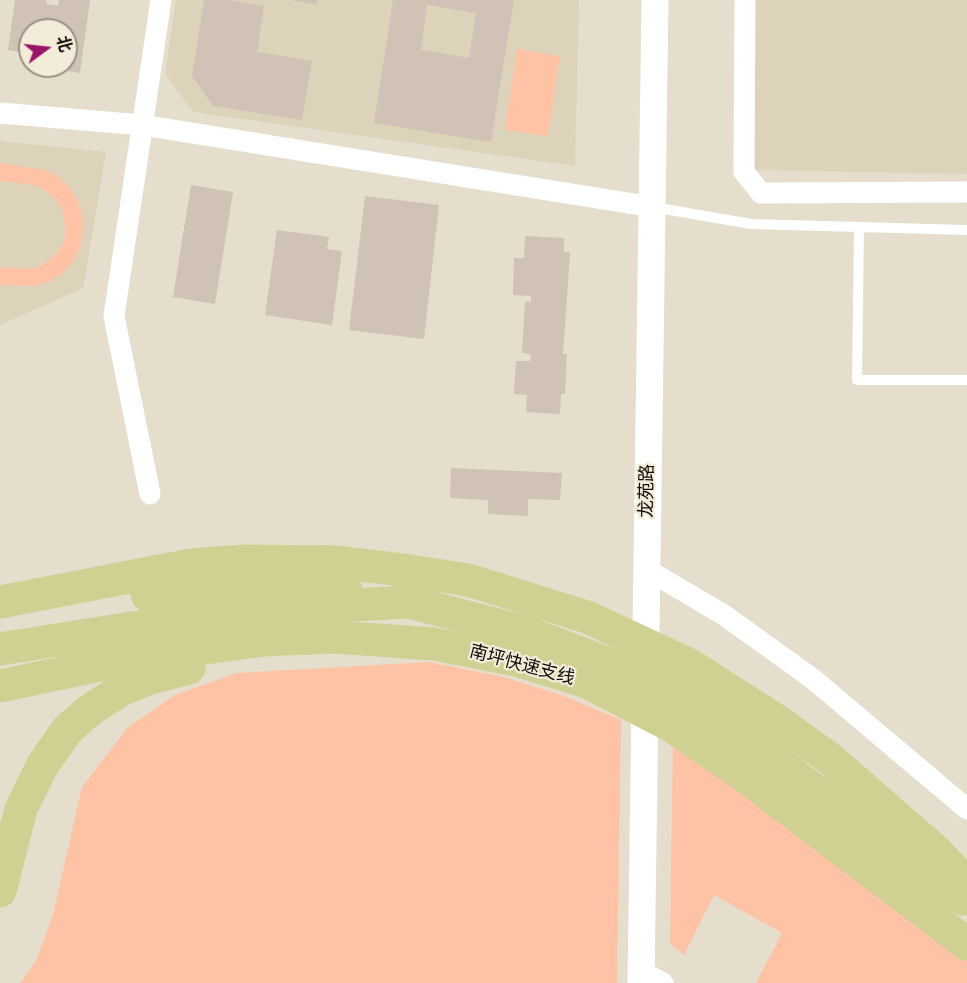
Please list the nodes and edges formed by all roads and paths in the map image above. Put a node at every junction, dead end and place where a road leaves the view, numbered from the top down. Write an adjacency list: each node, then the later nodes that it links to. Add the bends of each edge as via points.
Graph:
1 (161, 0): 5 (street)
2 (655, 0): 7 (street, 龙苑路)
3 (745, 0): 6 (street, via 744,172 760,193)
4 (0, 113): 5 (street)
5 (142, 125): 7 (street); 11 (street, via 114,316)
6 (967, 192)
7 (653, 207): 8 (lane, via 751,225); 12 (street, 龙苑路)
8 (859, 228): 9 (lane); 10 (lane, via 857,380)
9 (967, 230)
10 (967, 380)
11 (150, 494)
12 (646, 569): 20 (street, via 724,615 813,679); 25 (street, 龙苑路)
13 (0, 602): 21 (highway, via 190,565 243,561 336,562 468,580 587,617 690,665 829,758 937,852)
14 (409, 602): 15 (highway, via 359,591 283,583 231,584 177,590); 17 (highway, 南坪快速支线); 18 (highway, 南坪快速支线, via 239,611)
15 (0, 623)
16 (334, 637): 17 (highway, 南坪快速支线); 19 (highway, 南坪快速支线, via 188,649); 22 (highway, via 200,664 147,679 90,710 67,730 42,766 21,809)
17 (520, 646): 23 (highway, 南坪快速支线, via 617,667 666,689 760,748); 24 (highway, 南坪快速支线, via 670,725 739,772)
18 (0, 649)
19 (0, 686)
20 (967, 809)
21 (967, 884)
22 (0, 891)
23 (967, 902)
24 (967, 944)
25 (649, 979)

